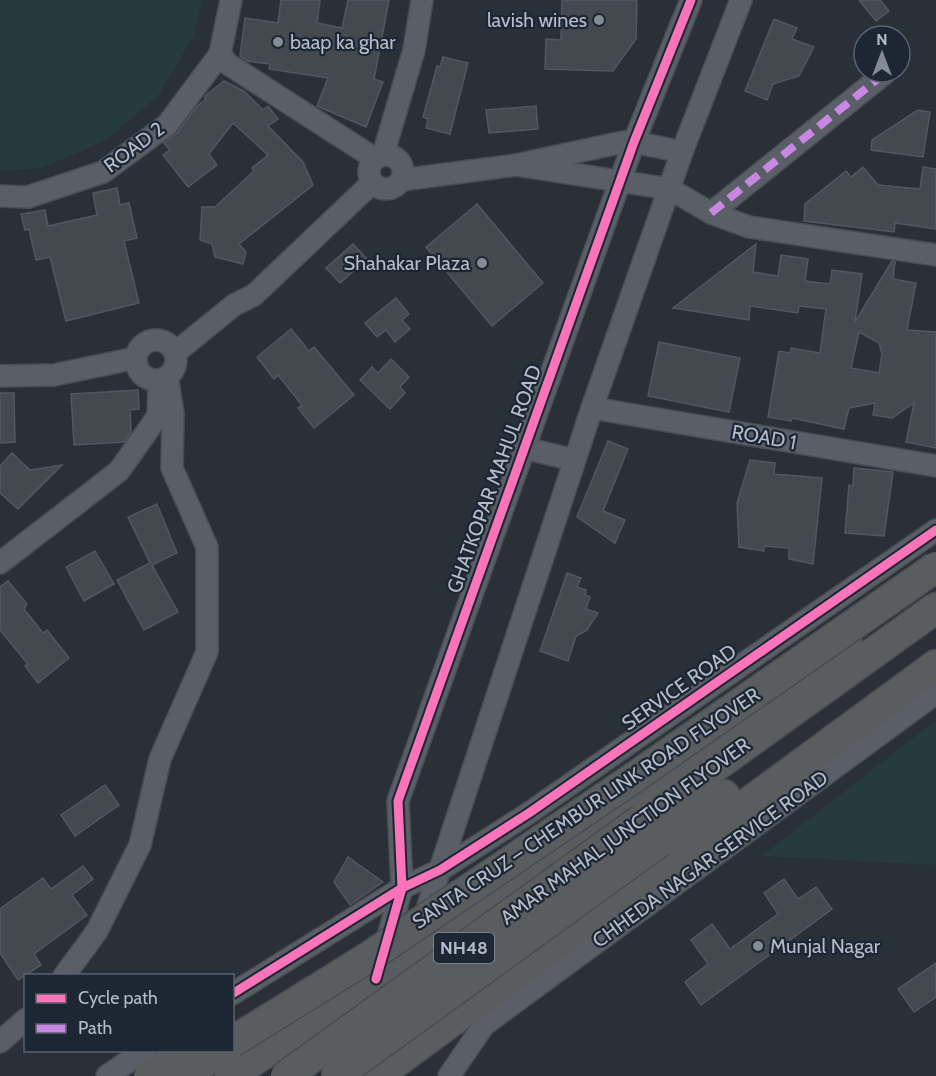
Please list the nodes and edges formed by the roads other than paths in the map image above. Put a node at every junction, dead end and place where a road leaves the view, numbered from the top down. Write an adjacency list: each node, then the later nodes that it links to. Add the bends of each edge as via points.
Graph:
1 (231, 0): 5 (street, ROAD 2)
2 (422, 0): 9 (street, via 414,51)
3 (692, 0): 7 (street, GHATKOPAR MAHUL ROAD)
4 (741, 0): 8 (street)
5 (220, 54): 9 (street, via 228,64); 15 (street, ROAD 2, via 166,125 103,172 28,196)
6 (872, 84): 16 (street)
7 (634, 141): 8 (street); 10 (street); 12 (street, GHATKOPAR MAHUL ROAD)
8 (682, 152): 14 (street)
9 (379, 156): 11 (street, via 398,159 403,169); 13 (street, via 369,167)
10 (516, 165): 11 (street); 12 (street)
11 (401, 180): 13 (street, via 387,189)
12 (620, 181): 14 (street); 23 (street, GHATKOPAR MAHUL ROAD)
13 (372, 183): 18 (street, via 254,295 234,305)
14 (670, 189): 16 (street); 22 (street)
15 (0, 196)
16 (711, 213): 17 (street, via 749,227)
17 (936, 255)
18 (174, 353): 19 (street, via 166,343 154,340 142,346); 21 (street, via 175,366)
19 (136, 358): 20 (street, via 54,375); 21 (street, via 143,376)
20 (0, 376)
21 (163, 378): 28 (street, via 158,416 119,471); 40 (street, via 173,413 172,468 207,548 207,652 160,759 140,845 97,931)
22 (592, 408): 24 (street); 25 (street, ROAD 1)
23 (524, 448): 24 (street); 37 (street, GHATKOPAR MAHUL ROAD, via 398,801)
24 (574, 460): 36 (street)
25 (936, 466)
26 (936, 530): 36 (street, SERVICE ROAD, via 530,813)
27 (936, 550): 44 (highway, SANTA CRUZ – CHEMBUR LINK ROAD FLYOVER, via 618,769)
28 (0, 563)
29 (936, 567): 47 (highway, SANTA CRUZ – CHEMBUR LINK ROAD FLYOVER, bridge, via 372,955)
30 (936, 584): 38 (highway)
31 (936, 608): 35 (highway, AMAR MAHAL JUNCTION FLYOVER / NH48)
32 (936, 643): 35 (highway, AMAR MAHAL JUNCTION FLYOVER / NH48)
33 (936, 665): 43 (highway)
34 (936, 693): 43 (street, CHHEDA NAGAR SERVICE ROAD)
35 (650, 830): 57 (highway, AMAR MAHAL JUNCTION FLYOVER / NH48, bridge); 58 (highway, AMAR MAHAL JUNCTION FLYOVER / NH48, bridge)
36 (440, 870): 37 (street, SERVICE ROAD); 38 (street); 39 (street)
37 (402, 888): 39 (street); 41 (street, GHATKOPAR MAHUL ROAD); 42 (street, SERVICE ROAD)
38 (456, 924): 39 (highway); 43 (street)
39 (415, 948): 41 (highway); 46 (street)
40 (65, 974)
41 (376, 979): 56 (highway)
42 (234, 993)
43 (481, 1013): 46 (highway); 59 (street, CHHEDA NAGAR SERVICE ROAD)
44 (234, 1017)
45 (24, 1021): 48 (street)
46 (446, 1026): 52 (highway)
47 (234, 1041)
48 (0, 1042)
49 (143, 1052): 53 (street)
50 (183, 1052): 54 (highway)
51 (218, 1052): 55 (highway)
52 (387, 1072)
53 (106, 1076)
54 (150, 1076)
55 (185, 1076)
56 (230, 1076)
57 (286, 1076)
58 (336, 1076)
59 (449, 1076)

